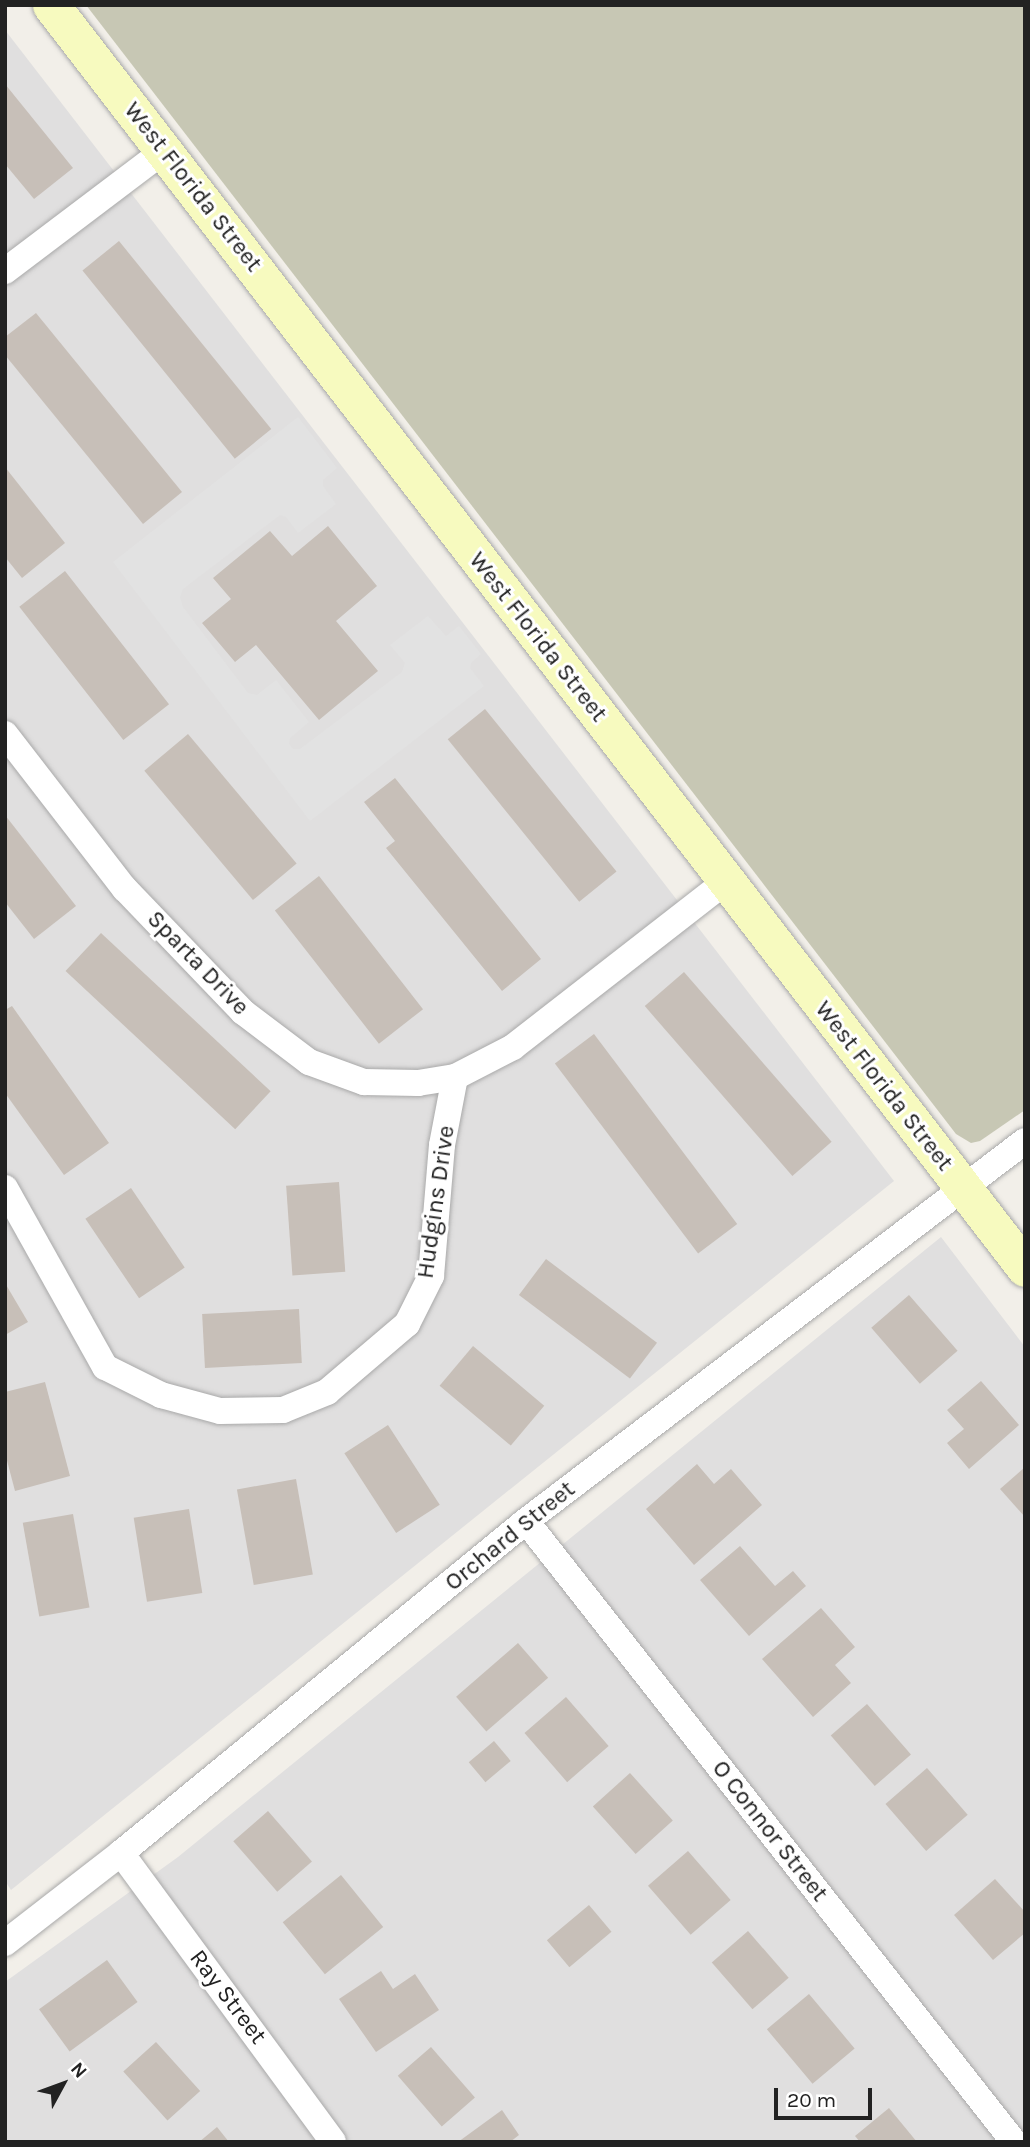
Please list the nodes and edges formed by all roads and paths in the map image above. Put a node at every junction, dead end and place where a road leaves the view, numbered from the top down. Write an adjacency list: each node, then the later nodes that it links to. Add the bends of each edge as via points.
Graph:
1 (51, 5): 2 (main road, West Florida Street)
2 (165, 150): 3 (street); 5 (main road, West Florida Street)
3 (5, 271)
4 (5, 734): 6 (street, Sparta Drive, via 125,889 243,1012 309,1062 364,1082 418,1083)
5 (726, 881): 6 (street, via 513,1046); 8 (main road, West Florida Street)
6 (456, 1077): 9 (street, Hudgins Drive, via 442,1144 431,1276 407,1324 327,1392 283,1410 220,1411 161,1395 105,1367)
7 (1025, 1141): 8 (street, Orchard Street)
8 (962, 1187): 10 (main road, West Florida Street); 11 (street, Orchard Street)
9 (5, 1188)
10 (1025, 1268)
11 (526, 1521): 12 (street, Orchard Street); 15 (street, O Connor Street)
12 (121, 1853): 13 (street, Orchard Street); 14 (street, Ray Street)
13 (5, 1943)
14 (333, 2142)
15 (1014, 2142)

